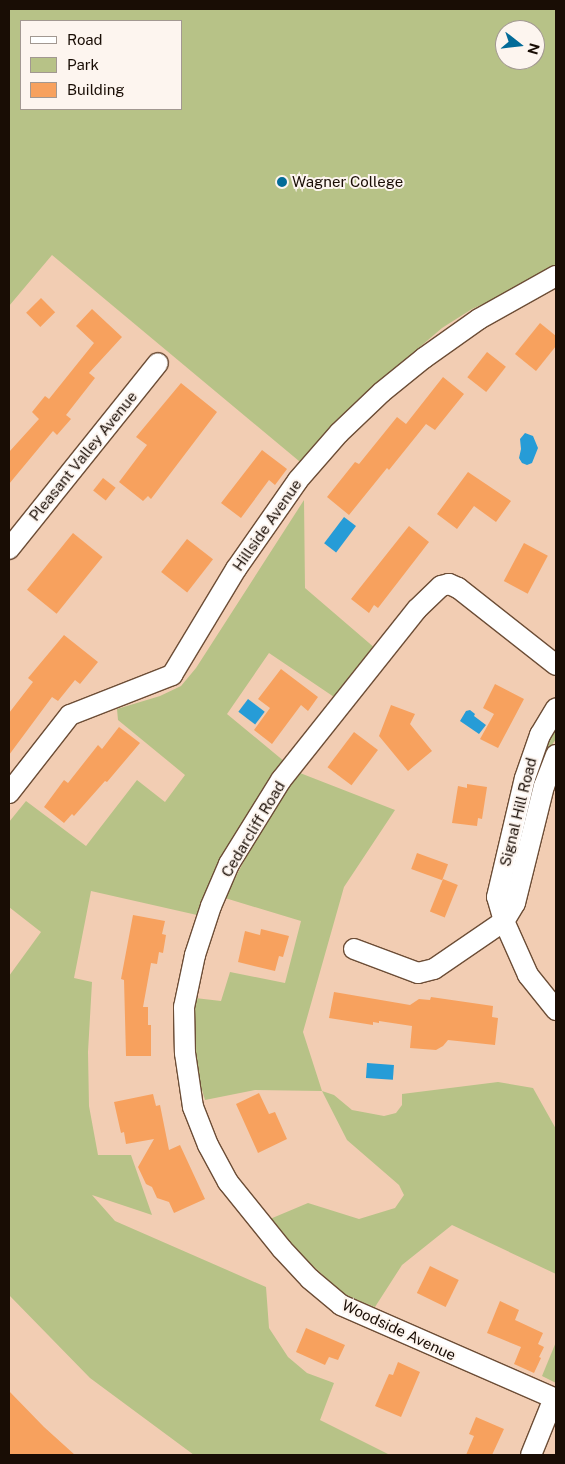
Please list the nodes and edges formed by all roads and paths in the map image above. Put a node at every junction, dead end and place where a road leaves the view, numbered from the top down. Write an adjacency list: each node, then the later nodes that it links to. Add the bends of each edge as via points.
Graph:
1 (556, 276): 8 (street, Hillside Avenue, via 479,318 382,392 339,433 292,488 236,569 172,675 70,715)
2 (158, 363): 3 (street, Pleasant Valley Avenue)
3 (9, 549)
4 (556, 665): 12 (street, Cedarcliff Road, via 458,588 449,584 441,586 417,609 281,780 229,864 211,906 195,955 184,1007 185,1053 193,1107)
5 (556, 708): 6 (street, Signal Hill Road, via 540,735)
6 (530, 763): 7 (street); 9 (street, Signal Hill Road, via 497,898)
7 (553, 763): 9 (street, Signal Hill Road, via 515,903)
8 (9, 793)
9 (504, 921): 10 (street, Signal Hill Road, via 434,968 418,973); 11 (street, Signal Hill Road, via 528,976)
10 (354, 949)
11 (556, 1010)
12 (228, 1182): 13 (street, Woodside Avenue, via 282,1249 341,1305)
13 (555, 1399): 14 (street)
14 (531, 1455)

